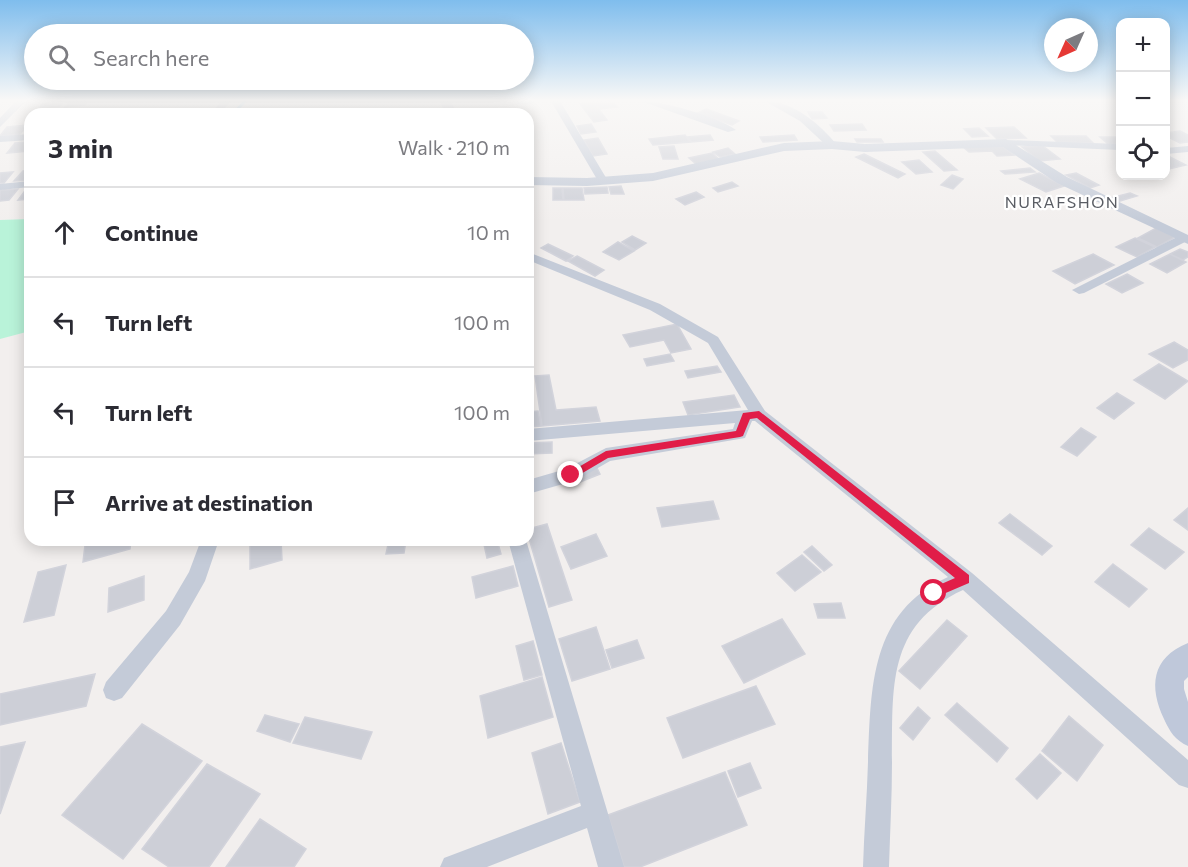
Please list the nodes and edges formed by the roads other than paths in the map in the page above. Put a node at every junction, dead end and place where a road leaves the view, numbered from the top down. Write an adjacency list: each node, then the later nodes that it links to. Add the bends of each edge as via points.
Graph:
1 (579, 141): 11 (street)
2 (828, 141): 4 (street)
3 (1006, 143): 4 (street, via 865,148); 5 (street); 14 (street, via 1062,180)
4 (832, 145): 11 (street, via 776,148 687,171)
5 (1116, 147)
6 (1188, 149): 7 (street)
7 (1170, 151)
8 (1170, 152): 9 (street)
9 (1188, 161)
10 (534, 181): 11 (street)
11 (603, 181)
12 (24, 184): 13 (street)
13 (0, 186)
14 (1185, 239): 16 (street)
15 (534, 258): 17 (street, via 655,307 712,340)
16 (1079, 290)
17 (752, 415): 18 (street); 19 (street, via 740,434 606,455 571,475); 22 (street)
18 (534, 434)
19 (534, 485)
20 (208, 546): 24 (street, via 198,574 173,618)
21 (519, 546): 27 (street)
22 (965, 579): 26 (street); 30 (street, via 934,593 912,613 886,664)
23 (1188, 657): 25 (main road, via 1171,673 1169,691)
24 (114, 690)
25 (1188, 730)
26 (1182, 771)
27 (595, 813): 28 (street); 29 (street)
28 (453, 867)
29 (611, 867)
30 (876, 867)

